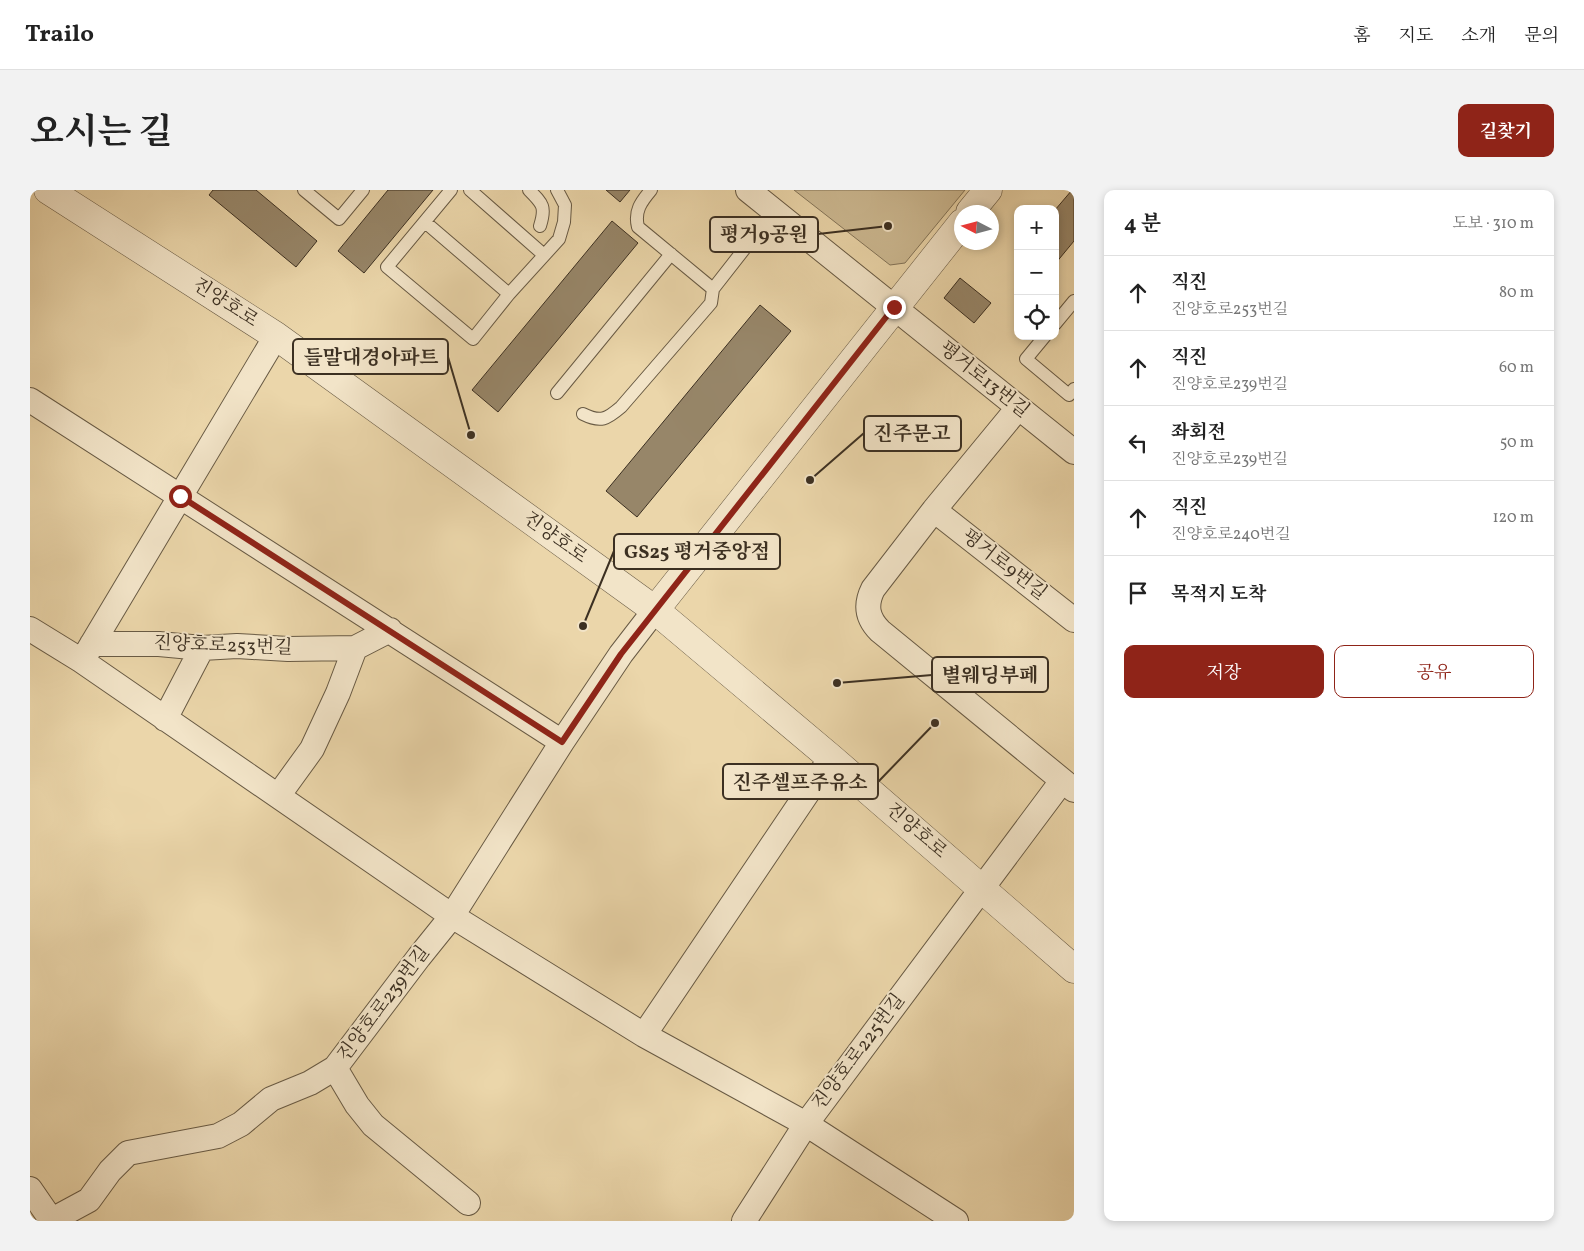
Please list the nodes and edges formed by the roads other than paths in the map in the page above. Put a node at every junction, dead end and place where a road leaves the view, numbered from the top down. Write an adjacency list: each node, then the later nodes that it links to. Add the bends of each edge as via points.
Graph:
1 (48, 190): 23 (street, 진양호로)
2 (304, 190): 3 (lane, via 339,220)
3 (363, 190)
4 (451, 190): 13 (lane)
5 (470, 190): 17 (lane)
6 (529, 190): 14 (lane, via 541,202 544,213)
7 (557, 190): 17 (lane, via 565,205 564,222 559,239)
8 (651, 190): 16 (lane, via 640,203 636,218 638,227)
9 (748, 190): 12 (street, 평거로13번길)
10 (988, 190): 11 (street)
11 (976, 205)
12 (774, 210): 18 (lane); 21 (street, 평거로13번길)
13 (424, 222): 19 (lane); 19 (lane, via 388,267 394,273 473,339)
14 (540, 226)
15 (954, 233): 21 (street)
16 (671, 254): 18 (lane); 26 (lane)
17 (544, 255): 19 (lane)
18 (712, 289): 29 (lane, via 711,303 621,407 605,419 596,420)
19 (509, 294)
20 (1074, 301): 22 (lane)
21 (894, 307): 28 (street, 평거로13번길); 33 (street)
22 (1059, 319)
23 (276, 336): 31 (street); 33 (street, 진양호로)
24 (1042, 340): 25 (lane, via 1026,359 1069,394)
25 (1074, 389)
26 (557, 393)
27 (30, 400): 31 (street)
28 (1018, 408): 30 (street, 평거로13번길); 32 (street)
29 (583, 414)
30 (1074, 452)
31 (180, 496): 36 (street); 39 (street)
32 (934, 510): 34 (street, 평거로9번길); 43 (street, via 873,589 869,597 869,616 880,631)
33 (655, 610): 41 (street, 진양호로239번길); 42 (street, 진양호로)
34 (1074, 620)
35 (30, 629): 39 (street)
36 (390, 630): 38 (street); 41 (street)
37 (202, 648): 38 (street, 진양호로253번길); 39 (street, 진양호로253번길, via 159,644); 40 (street)
38 (355, 648): 44 (street, via 312,749)
39 (87, 652): 40 (street)
40 (165, 719): 44 (street)
41 (562, 742): 46 (street, 진양호로239번길)
42 (831, 758): 45 (street, 진양호로); 48 (street)
43 (1068, 786): 45 (street, 진양호로225번길)
44 (278, 796): 46 (street)
45 (981, 888): 47 (street, 진양호로); 50 (street, 진양호로225번길)
46 (452, 916): 48 (street); 49 (street, 진양호로239번길)
47 (1074, 969)
48 (644, 1035): 50 (street)
49 (335, 1068): 52 (street, via 373,1125); 53 (street, 진양호로239번길, via 310,1083 271,1099 241,1124 218,1136 128,1153 89,1200)
50 (806, 1124): 54 (street, 진양호로225번길); 55 (street)
51 (30, 1189): 53 (street)
52 (468, 1202)
53 (52, 1220)
54 (744, 1221)
55 (956, 1221)

